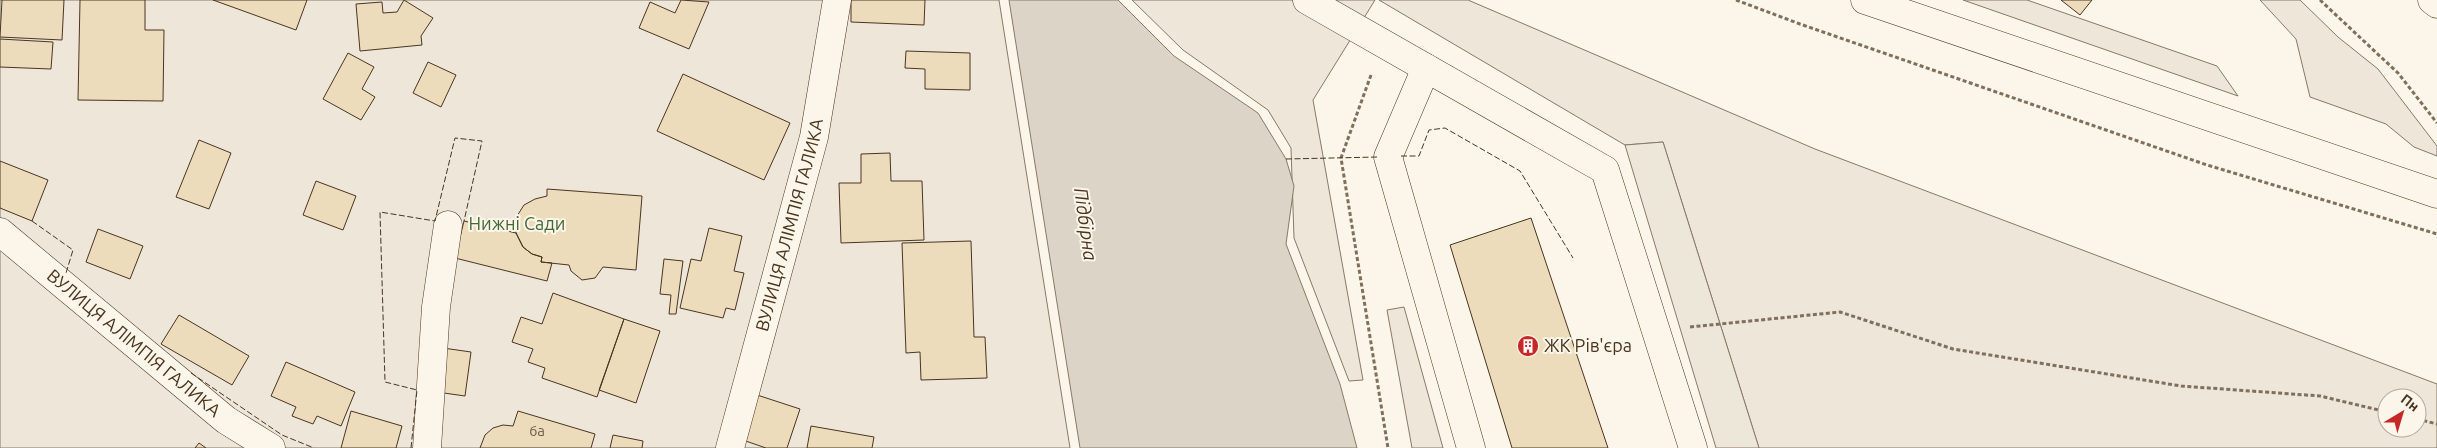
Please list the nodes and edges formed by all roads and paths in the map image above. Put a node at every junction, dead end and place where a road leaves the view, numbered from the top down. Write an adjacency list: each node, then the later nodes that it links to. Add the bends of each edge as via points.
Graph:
1 (838, 0): 19 (main road, ВУЛИЦЯ АЛІМПІЯ ГАЛИКА, via 814,137)
2 (1307, 0): 8 (main road)
3 (1736, 0): 14 (path, via 2207,165)
4 (1865, 0): 11 (main road)
5 (2320, 0): 10 (path, via 2398,73)
6 (2432, 0): 7 (main road)
7 (2437, 4)
8 (1383, 43): 9 (main road); 20 (path, via 1341,158)
9 (1426, 68): 15 (main road, via 1605,170); 21 (main road, via 1388,157)
10 (2437, 123)
11 (2437, 194)
12 (448, 225): 18 (main road, via 436,307)
13 (0, 232): 17 (main road, ВУЛИЦЯ АЛІМПІЯ ГАЛИКА, via 226,420)
14 (2437, 234)
15 (1656, 331): 16 (path, via 1840,312 1953,349 2181,386 2320,396); 22 (main road)
16 (2377, 410)
17 (271, 448)
18 (427, 448)
19 (730, 448)
20 (1388, 448)
21 (1470, 448)
22 (1692, 448)

